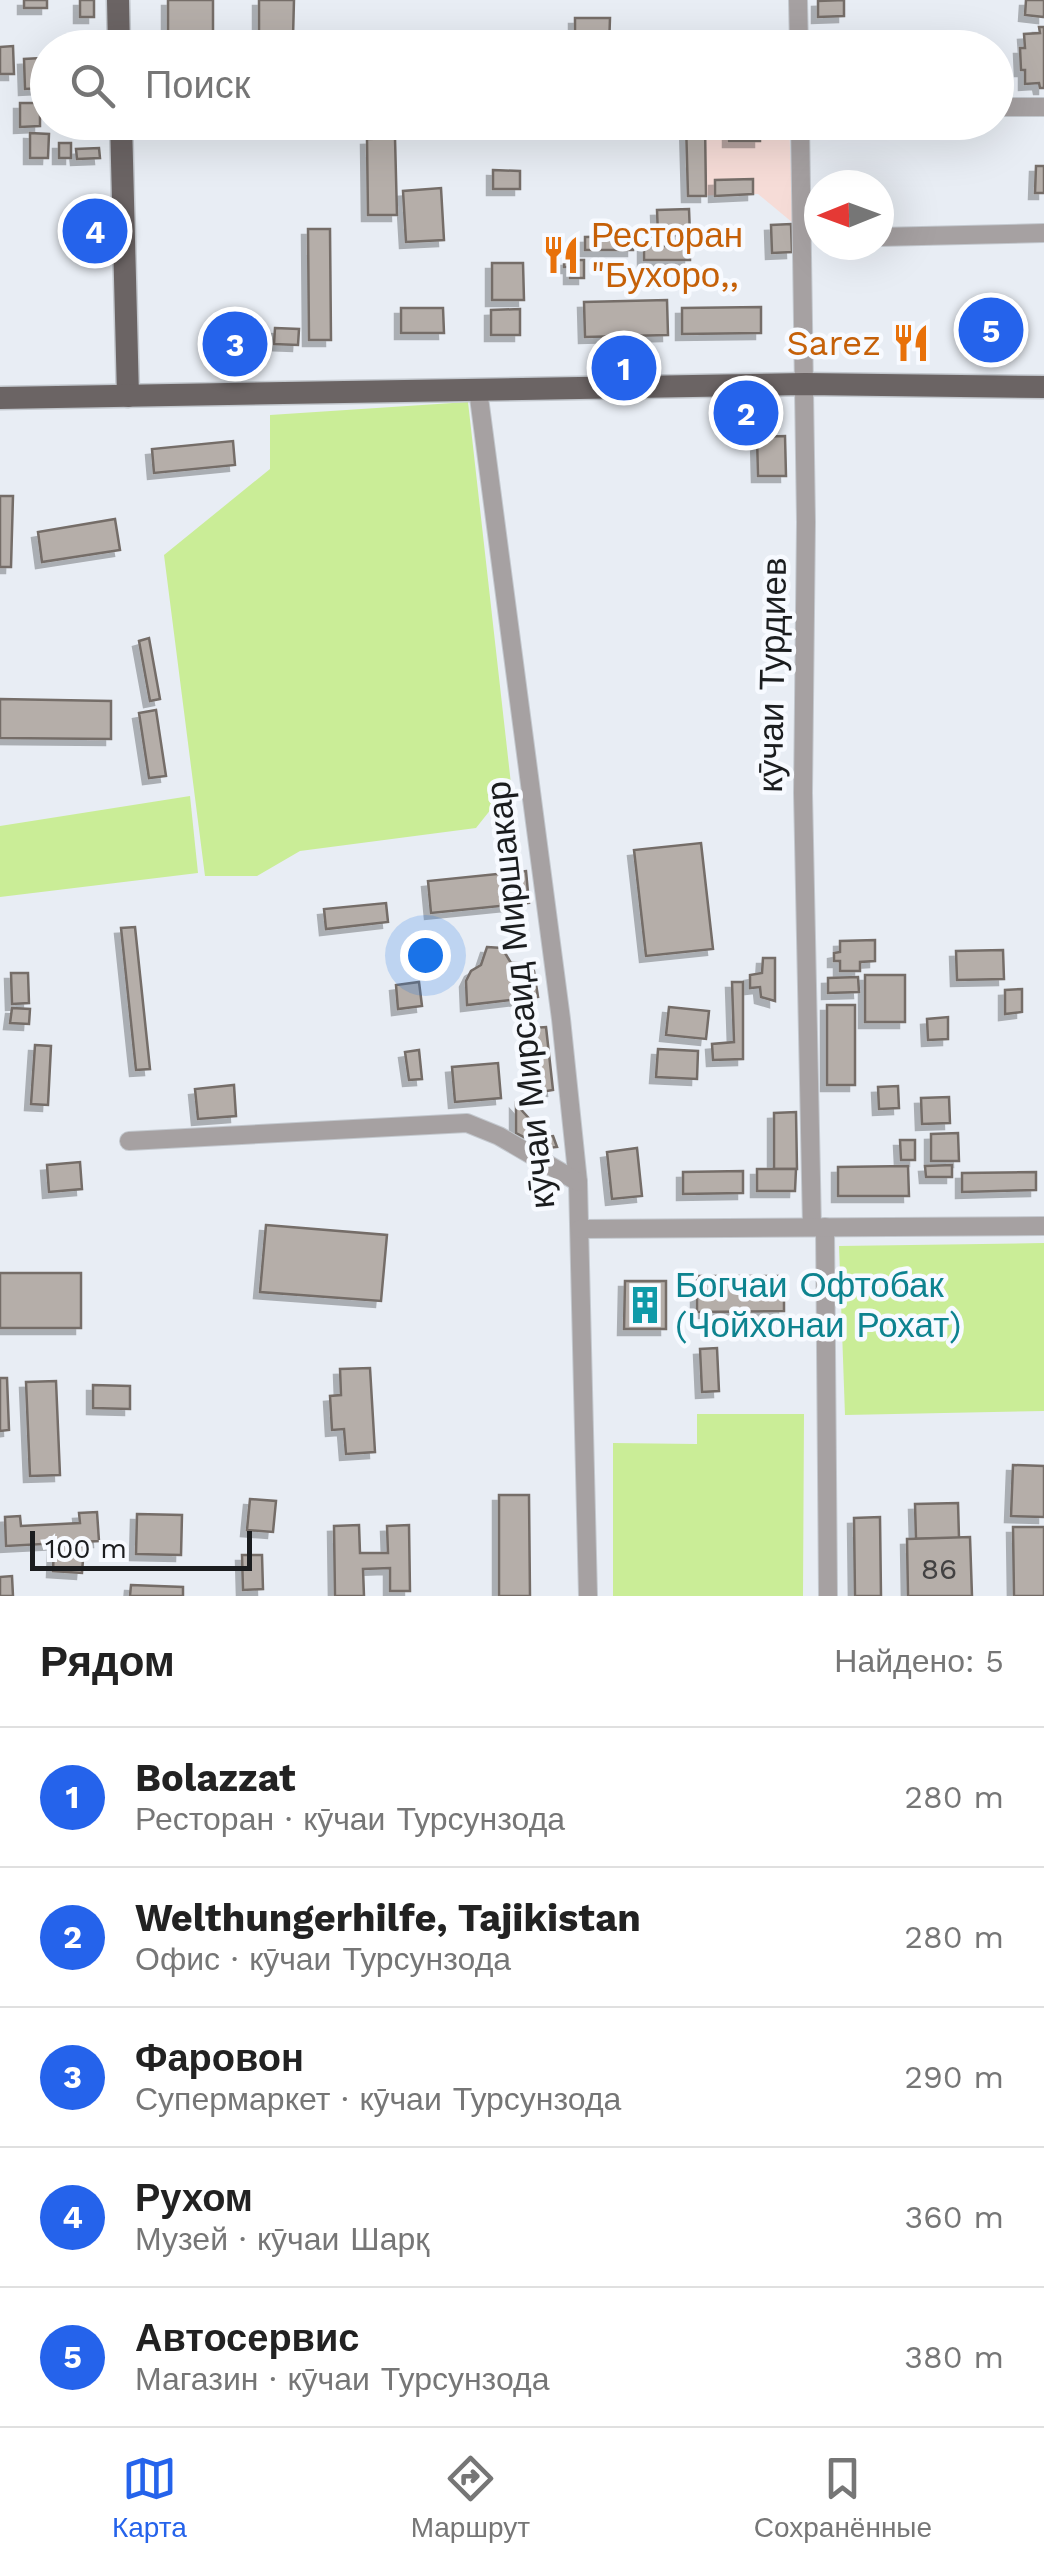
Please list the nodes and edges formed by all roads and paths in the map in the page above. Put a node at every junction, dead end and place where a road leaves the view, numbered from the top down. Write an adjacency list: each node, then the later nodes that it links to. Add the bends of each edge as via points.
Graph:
1 (118, 0): 3 (main road)
2 (798, 0): 4 (street)
3 (119, 30)
4 (798, 30)
5 (1044, 107): 6 (street)
6 (1014, 108)
7 (121, 140): 16 (main road)
8 (802, 140): 9 (street, кӯчаи Турдиев)
9 (805, 170)
10 (1044, 234): 11 (street)
11 (894, 237)
12 (810, 260): 13 (street, кӯчаи Турдиев)
13 (805, 384): 14 (main road); 15 (main road); 21 (street, кӯчаи Турдиев, via 803,793)
14 (1044, 386)
15 (478, 390): 16 (main road); 19 (street, кӯчаи Мирсаид Миршакар)
16 (128, 396): 17 (main road)
17 (0, 398)
18 (129, 1141): 19 (street, via 467,1123)
19 (578, 1182): 22 (street, кӯчаи Мирсаид Миршакар)
20 (1044, 1226): 21 (street)
21 (818, 1227): 22 (street); 24 (street, кӯчаи Турдиев)
22 (580, 1230): 23 (street, кӯчаи Мирсаид Миршакар)
23 (588, 1596)
24 (828, 1596)

